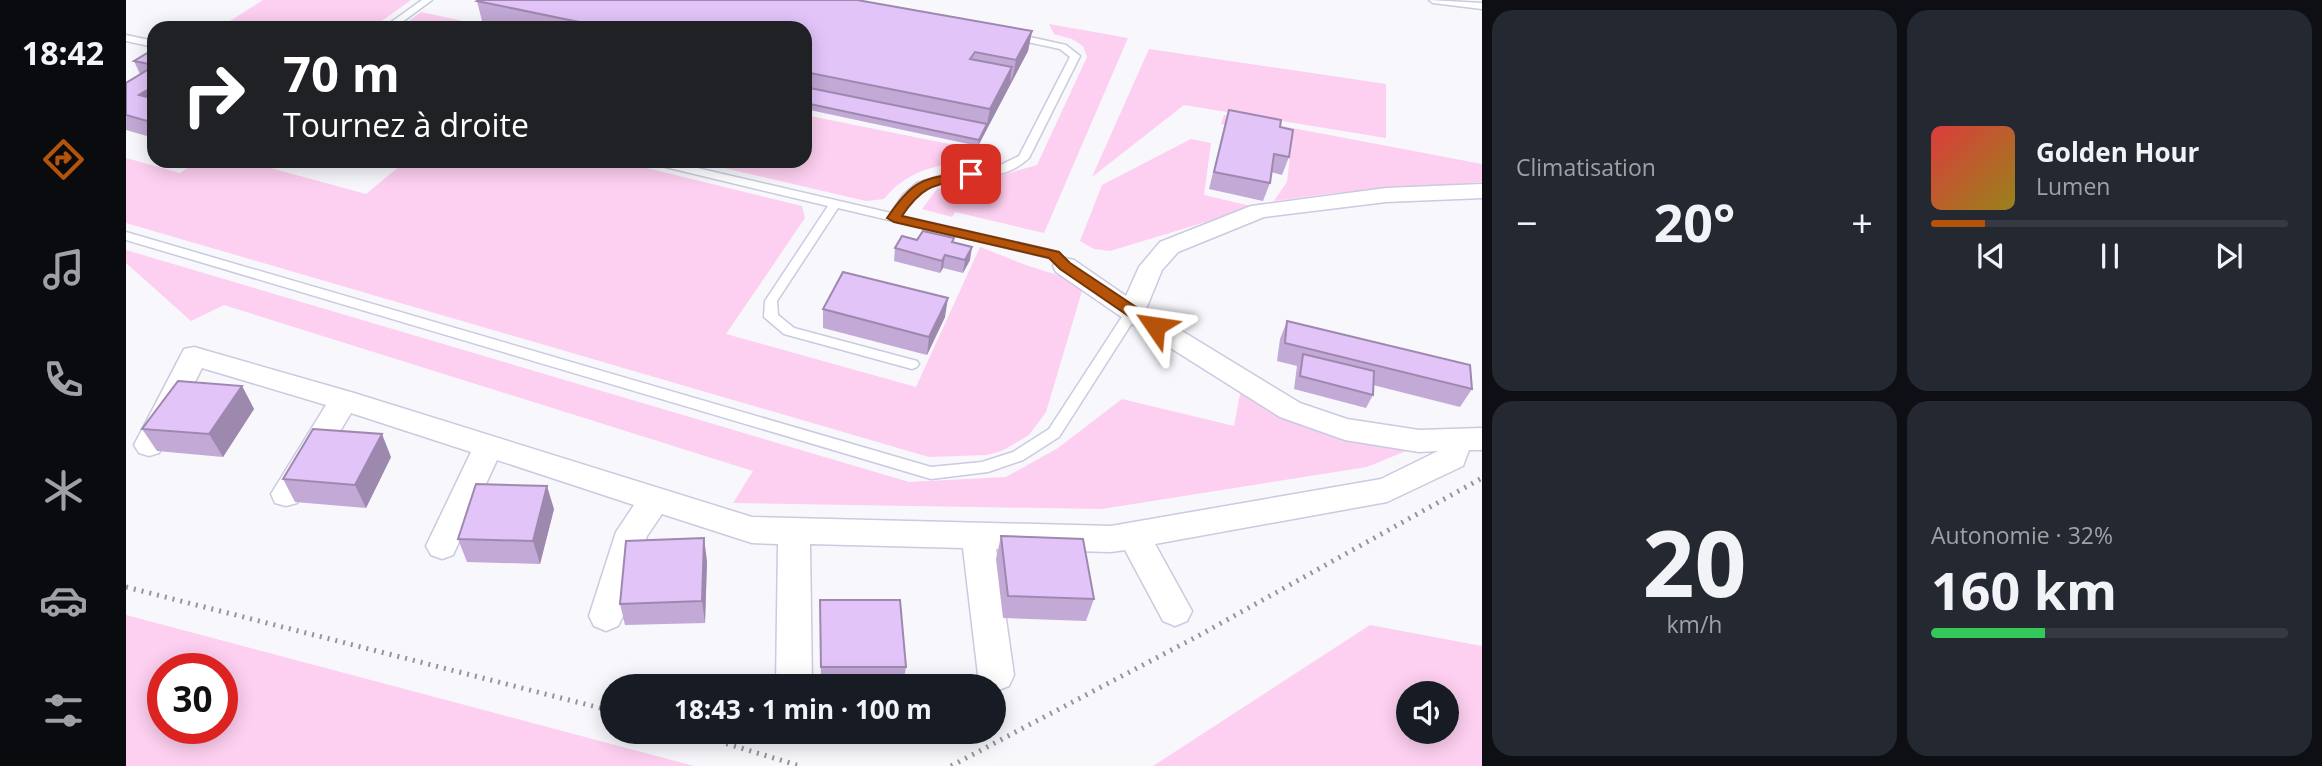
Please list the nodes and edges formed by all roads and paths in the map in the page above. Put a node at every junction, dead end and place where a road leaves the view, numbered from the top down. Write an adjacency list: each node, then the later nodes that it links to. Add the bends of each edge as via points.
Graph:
1 (428, 0): 4 (lane)
2 (1433, 0): 3 (lane)
3 (1482, 6)
4 (398, 21)
5 (998, 33): 11 (lane, via 1063,47 1074,57 1030,146 1014,166 925,184 909,195)
6 (126, 38): 7 (lane)
7 (147, 42)
8 (683, 168): 10 (lane)
9 (1482, 191): 14 (street, via 1385,195 1259,211 1169,247 1151,267)
10 (835, 204): 11 (lane); 15 (lane, via 771,301 771,317 789,331)
11 (894, 218): 13 (lane, via 1054,255)
12 (126, 236): 14 (lane, via 931,472 983,468 1018,456 1054,433)
13 (1065, 266): 14 (street)
14 (1132, 312): 17 (street, via 1290,410 1345,429 1419,441)
15 (912, 364)
16 (344, 400): 18 (street, via 194,356); 19 (street); 21 (street)
17 (1470, 440): 24 (street, via 1451,458 1387,490)
18 (149, 445)
19 (488, 446): 22 (street); 26 (street)
20 (1482, 478): 35 (path)
21 (286, 494)
22 (655, 499): 23 (street, via 752,530); 29 (street, via 632,532)
23 (794, 531): 25 (street); 30 (street)
24 (1133, 535): 25 (street, via 1111,539); 28 (street)
25 (978, 536): 31 (street)
26 (442, 546)
27 (126, 587): 32 (path)
28 (1175, 611)
29 (606, 616)
30 (794, 674)
31 (996, 674)
32 (600, 708)
33 (728, 744): 34 (path)
34 (800, 766)
35 (951, 766)

